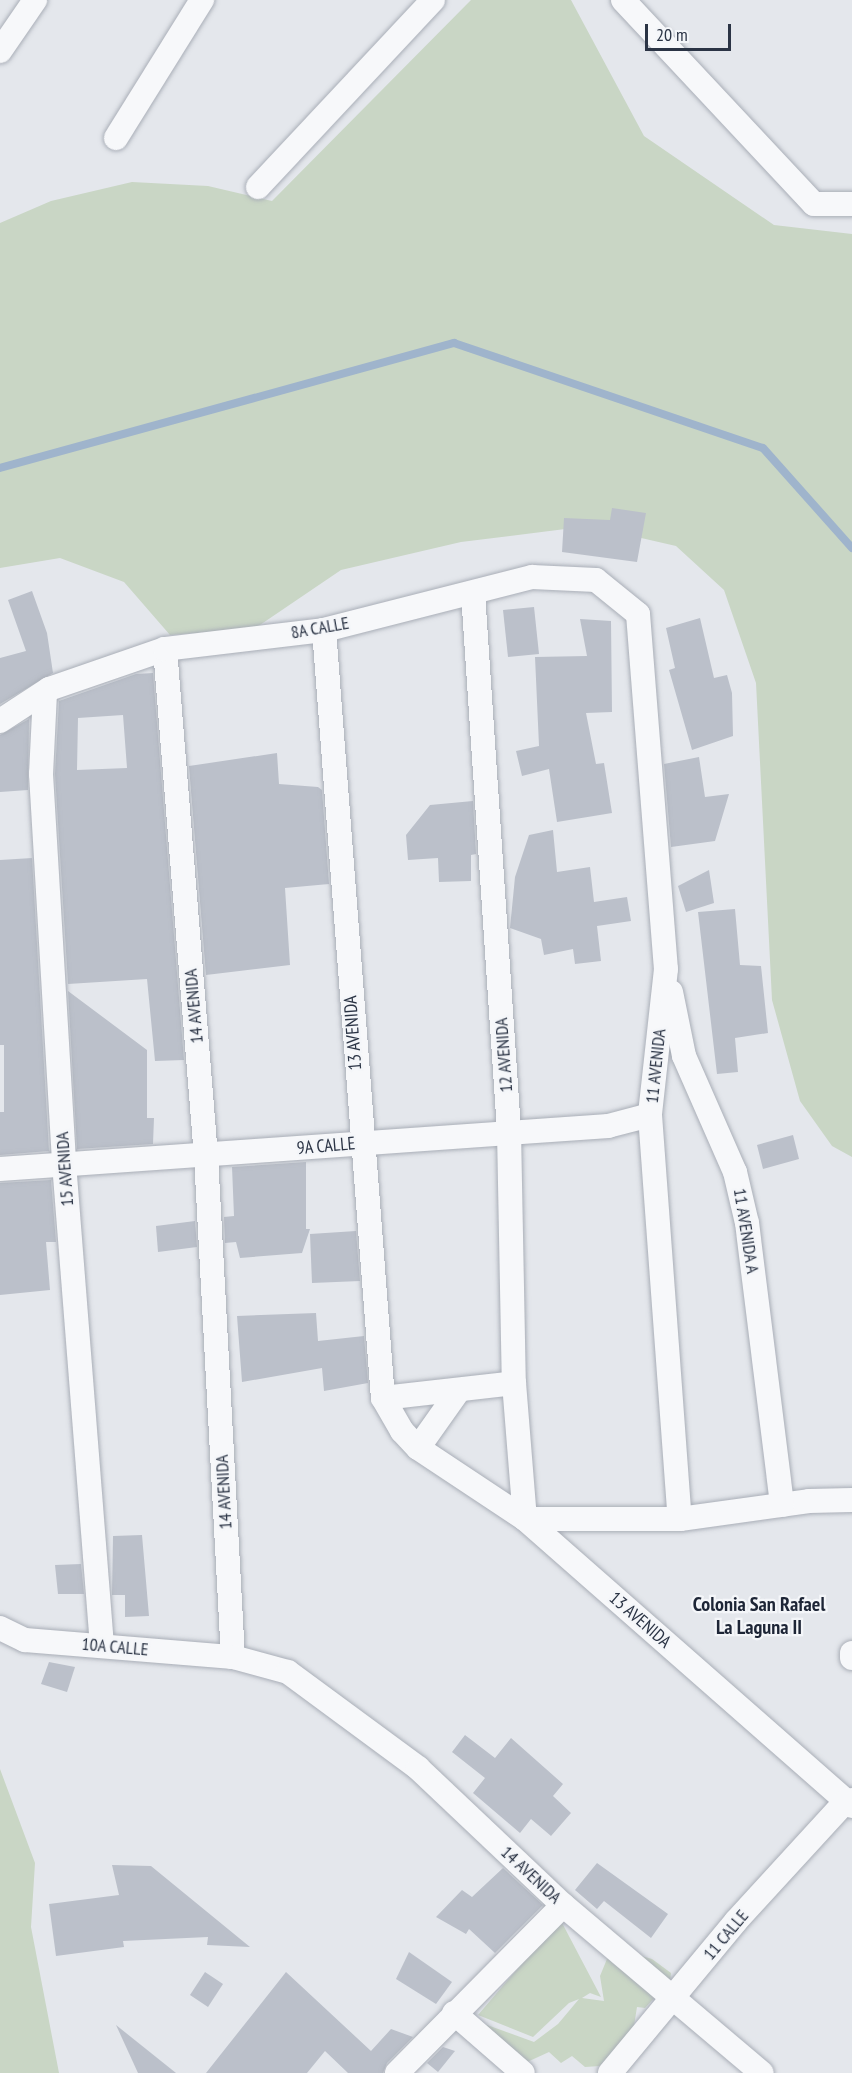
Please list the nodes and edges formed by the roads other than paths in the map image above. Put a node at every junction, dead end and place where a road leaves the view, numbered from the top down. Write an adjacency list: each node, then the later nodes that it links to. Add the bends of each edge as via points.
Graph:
1 (35, 0): 5 (street)
2 (202, 0): 6 (street)
3 (433, 0): 7 (street)
4 (623, 0): 8 (street, via 814,204)
5 (0, 51)
6 (116, 138)
7 (258, 187)
8 (852, 204)
9 (473, 593): 10 (street, 8A CALLE, via 532,577 596,580); 11 (street, 8A CALLE); 17 (street, 12 AVENIDA)
10 (638, 614): 15 (street, 11 AVENIDA)
11 (324, 630): 12 (street, 8A CALLE); 18 (street, 13 AVENIDA)
12 (165, 650): 13 (street, 8A CALLE); 19 (street, 14 AVENIDA)
13 (45, 693): 14 (street, 8A CALLE); 20 (street, 15 AVENIDA, via 41,774)
14 (0, 721)
15 (666, 969): 16 (street, 11 AVENIDA); 27 (street, 11 AVENIDA A, via 684,1056 740,1192)
16 (650, 1115): 17 (street, 9A CALLE, via 608,1126); 29 (street, 11 AVENIDA)
17 (509, 1131): 18 (street, 9A CALLE); 22 (street, 12 AVENIDA)
18 (361, 1143): 19 (street, 9A CALLE); 24 (street, 13 AVENIDA)
19 (206, 1156): 20 (street, 9A CALLE); 33 (street, 14 AVENIDA)
20 (64, 1163): 21 (street, 9A CALLE); 31 (street, 15 AVENIDA)
21 (0, 1169)
22 (514, 1383): 23 (street); 28 (street, 12 AVENIDA)
23 (459, 1390): 24 (street); 25 (street)
24 (382, 1398): 25 (street, 13 AVENIDA)
25 (410, 1439): 28 (street, 13 AVENIDA)
26 (852, 1500): 27 (street)
27 (782, 1505): 29 (street)
28 (525, 1519): 29 (street); 35 (street, 13 AVENIDA)
29 (680, 1519)
30 (0, 1628): 31 (street, 10A CALLE, via 25,1640)
31 (102, 1646): 33 (street, 10A CALLE)
32 (852, 1653): 34 (street)
33 (233, 1657): 36 (street, 14 AVENIDA, via 288,1672 418,1768)
34 (852, 1658)
35 (850, 1803): 37 (street, 11 CALLE, via 736,1921)
36 (563, 1905): 37 (street, 14 AVENIDA); 38 (street)
37 (674, 1998): 41 (street, 11 CALLE); 42 (street, 14 AVENIDA)
38 (454, 2013): 39 (street); 40 (street)
39 (397, 2073)
40 (523, 2073)
41 (610, 2073)
42 (762, 2073)

